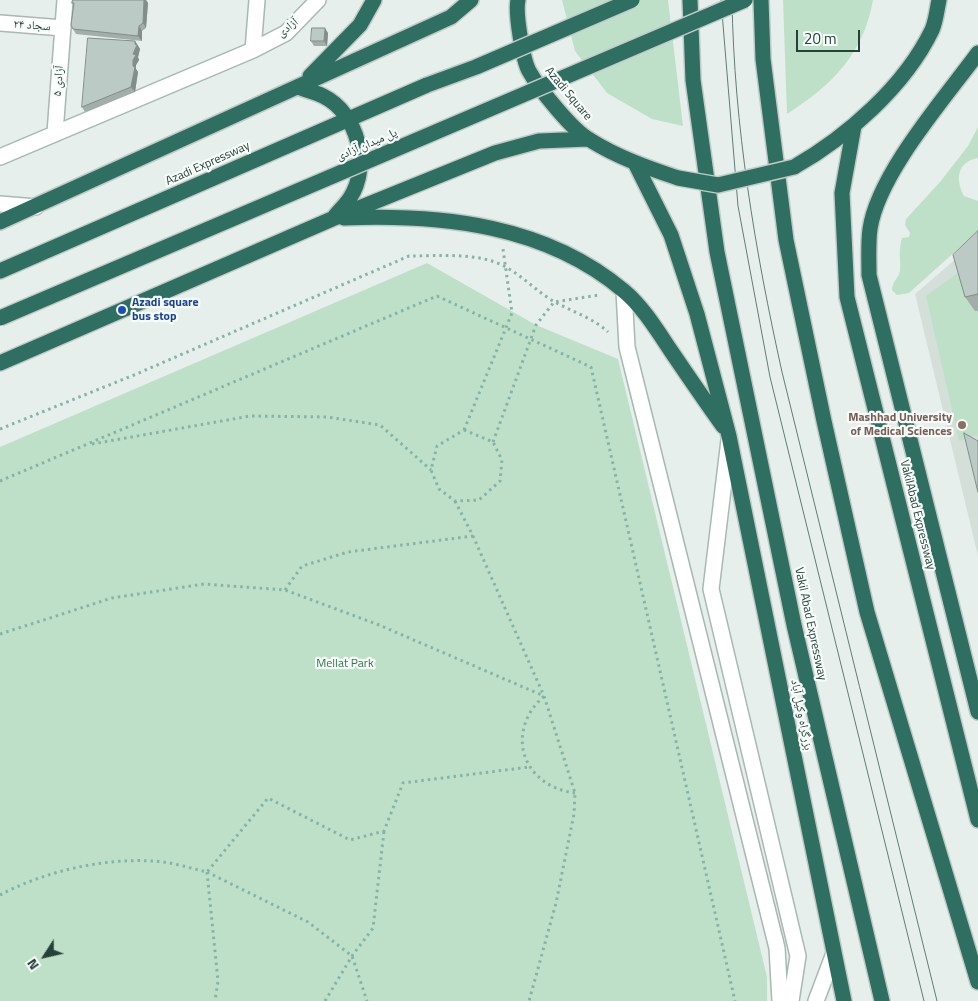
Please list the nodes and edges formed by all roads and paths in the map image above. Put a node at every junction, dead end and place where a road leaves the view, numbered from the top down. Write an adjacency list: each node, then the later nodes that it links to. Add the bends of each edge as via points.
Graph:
1 (65, 0): 13 (street, آزادی ۵)
2 (257, 0): 14 (street)
3 (318, 0): 14 (street, آزادی, via 286,33)
4 (374, 0): 16 (highway, via 360,25)
5 (471, 0): 16 (highway, via 451,17)
6 (518, 0): 19 (highway, Azadi Square, via 516,11 528,70 553,104)
7 (632, 0): 28 (highway, Azadi Expressway, bridge, via 427,85)
8 (690, 0): 67 (highway, Vakil Abad Expressway, via 693,80 717,252 794,625)
9 (745, 0): 31 (highway, پل میدان آزادی, bridge)
10 (760, 0): 57 (highway, via 763,59 786,240 824,421 867,612)
11 (940, 0): 17 (highway, via 932,29 912,62)
12 (0, 23): 13 (street, سجاد ۲۴)
13 (63, 28): 18 (street, آزادی ۵)
14 (253, 50): 18 (street, آزادی)
15 (978, 53): 48 (highway, via 900,159 883,189 870,228 869,275)
16 (297, 87): 23 (highway); 24 (highway, via 325,96 346,116 358,142 360,170 351,197)
17 (854, 126): 21 (highway, Azadi Square, bridge, via 824,150 794,167 718,185 678,178); 51 (highway, VakilAbad Expressway, via 842,193 847,298)
18 (56, 133): 20 (street, آزادی)
19 (588, 140): 21 (highway, Azadi Square); 24 (highway, via 540,141 495,153)
20 (0, 157)
21 (635, 163): 38 (highway, via 671,235 697,314)
22 (0, 204): 23 (street)
23 (36, 206): 25 (highway)
24 (332, 219): 26 (highway, via 390,216); 35 (highway)
25 (0, 222)
26 (500, 228): 27 (path); 29 (highway, via 563,250)
27 (506, 267): 30 (path); 32 (path, via 512,314); 36 (path, via 451,256 409,256)
28 (0, 271)
29 (624, 291): 30 (path); 34 (street); 38 (highway, via 650,319)
30 (554, 302): 33 (path, via 536,325); 34 (path, via 598,323)
31 (0, 318)
32 (506, 328): 33 (path); 37 (path); 40 (path, via 437,296)
33 (531, 340): 39 (path); 62 (path, via 591,368)
34 (627, 348): 63 (street, via 777,948)
35 (0, 363)
36 (0, 429)
37 (464, 430): 39 (path); 41 (path, via 437,446)
38 (729, 436): 56 (highway, بزرگراه وکیل آباد); 64 (street, via 711,589 798,956)
39 (493, 442): 43 (path, via 502,460 500,481 479,500)
40 (85, 445): 41 (path, via 250,416 327,417 380,425); 42 (path)
41 (431, 470): 43 (path, via 438,489)
42 (0, 481)
43 (455, 500): 44 (path)
44 (473, 536): 45 (path, via 348,552 302,566); 47 (path)
45 (285, 590): 46 (path, via 204,584 112,598); 47 (path, via 379,625)
46 (0, 634)
47 (544, 696): 49 (path, via 529,713 523,728 522,745); 50 (path)
48 (978, 712)
49 (529, 766): 50 (path, via 553,788); 52 (path, via 403,783)
50 (574, 793): 61 (path, via 574,814 556,903)
51 (978, 820)
52 (384, 831): 53 (path, via 350,840 268,798); 55 (path, via 373,928)
53 (207, 872): 54 (path, via 152,860 87,865 21,884); 55 (path, via 308,922); 58 (path, via 218,982)
54 (0, 895)
55 (352, 956): 59 (path); 60 (path)
56 (834, 956): 65 (street); 66 (highway, بزرگراه وکیل آباد)
57 (978, 982)
58 (215, 1001)
59 (325, 1001)
60 (367, 1001)
61 (528, 1001)
62 (736, 1001)
63 (780, 1001)
64 (791, 1001)
65 (816, 1001)
66 (844, 1001)
67 (882, 1001)

